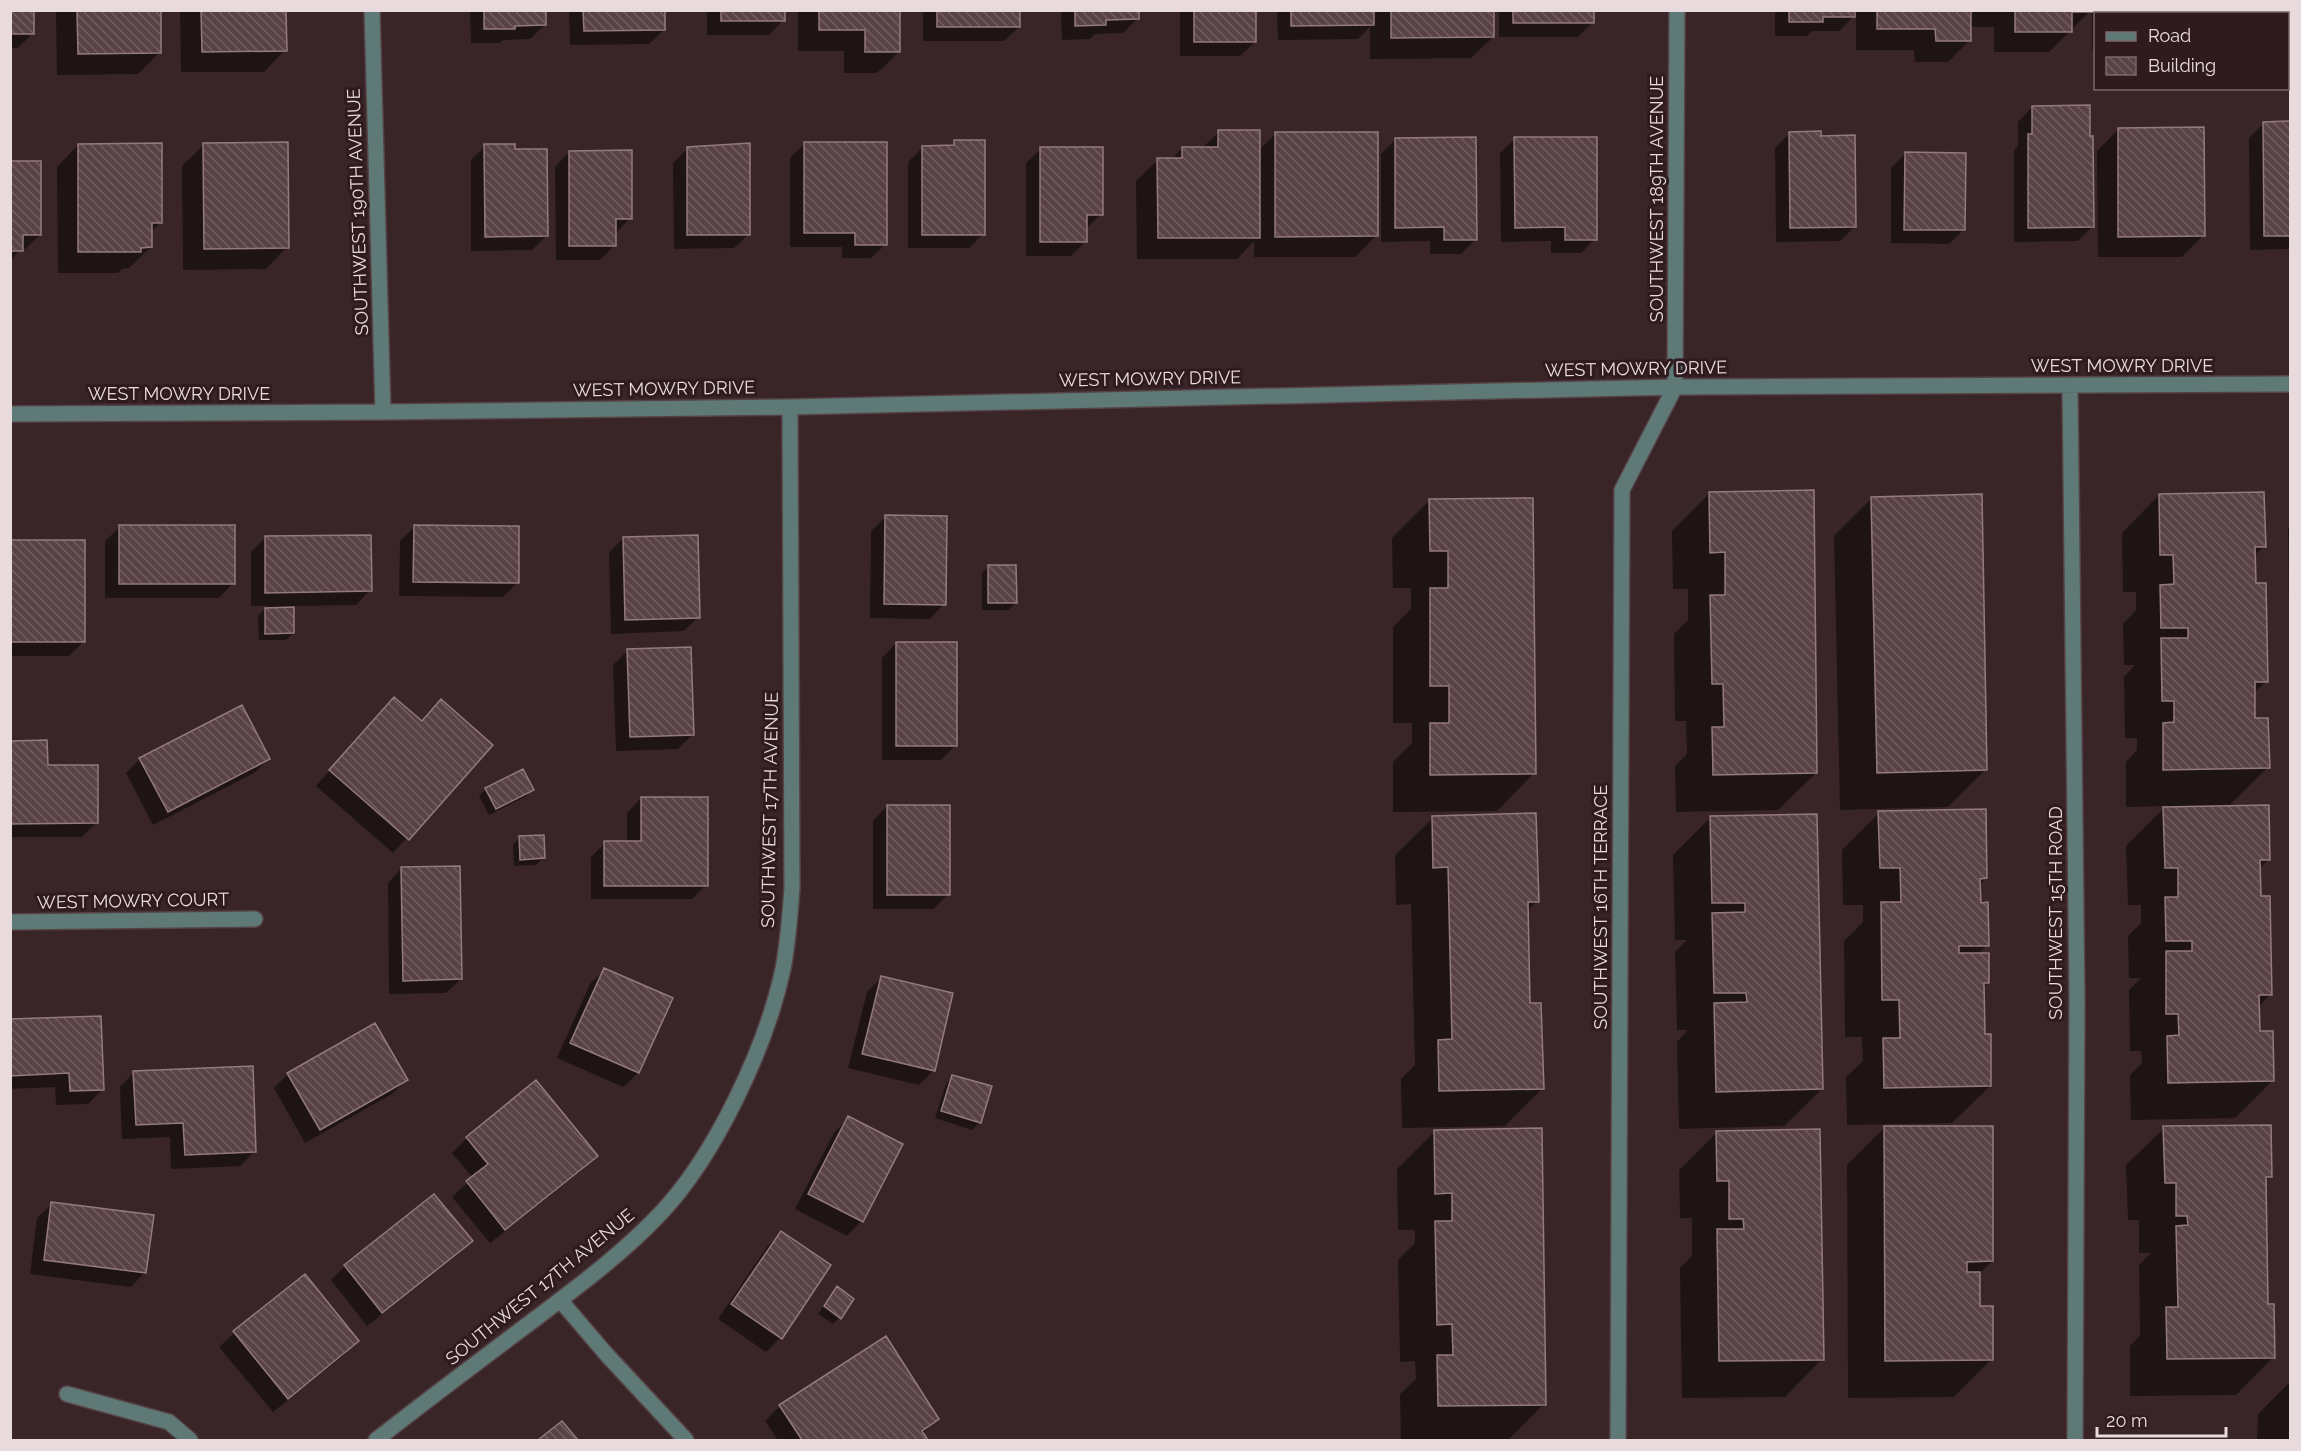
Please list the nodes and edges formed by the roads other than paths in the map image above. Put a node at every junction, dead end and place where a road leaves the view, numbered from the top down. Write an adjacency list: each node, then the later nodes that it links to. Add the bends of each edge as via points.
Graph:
1 (372, 10): 7 (street, SOUTHWEST 190TH AVENUE)
2 (1677, 10): 5 (street, SOUTHWEST 189TH AVENUE)
3 (2290, 384): 4 (street, WEST MOWRY DRIVE)
4 (2070, 386): 5 (street, WEST MOWRY DRIVE); 17 (street, SOUTHWEST 15TH ROAD, via 2077,988)
5 (1675, 387): 6 (street, WEST MOWRY DRIVE); 16 (street, SOUTHWEST 16TH TERRACE, via 1622,490)
6 (790, 407): 7 (street, WEST MOWRY DRIVE); 11 (street, SOUTHWEST 17TH AVENUE, via 792,888 789,931 776,999 747,1073 716,1137 691,1176 633,1241)
7 (383, 412): 8 (street, WEST MOWRY DRIVE)
8 (10, 414)
9 (255, 919): 10 (street, WEST MOWRY COURT)
10 (10, 921)
11 (560, 1300): 14 (street, SOUTHWEST 17TH AVENUE); 15 (street)
12 (67, 1394): 13 (street, via 169,1422)
13 (190, 1440)
14 (376, 1440)
15 (686, 1440)
16 (1618, 1440)
17 (2075, 1440)

